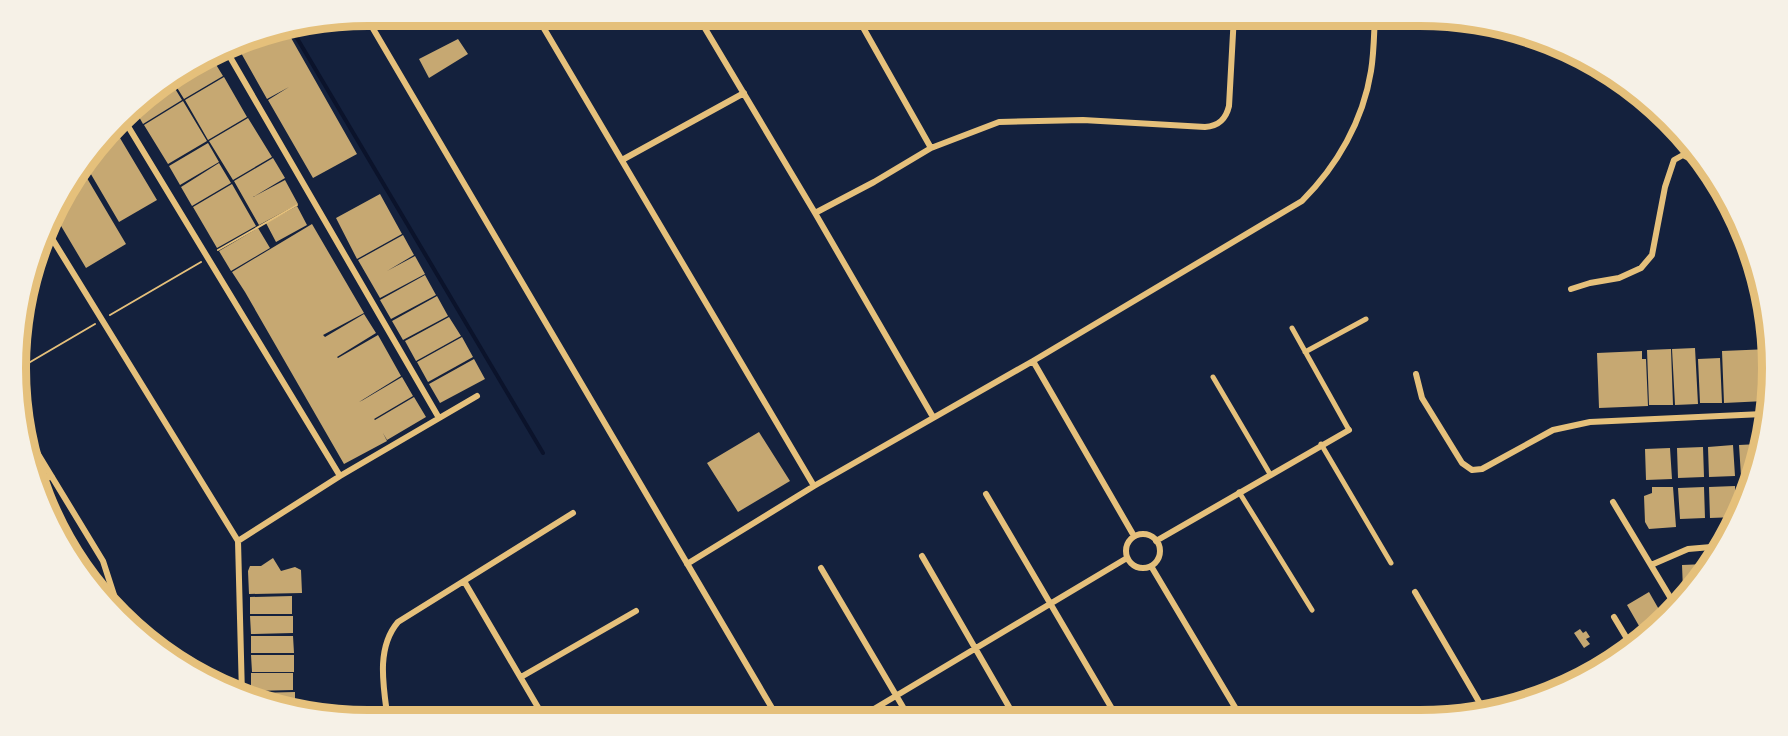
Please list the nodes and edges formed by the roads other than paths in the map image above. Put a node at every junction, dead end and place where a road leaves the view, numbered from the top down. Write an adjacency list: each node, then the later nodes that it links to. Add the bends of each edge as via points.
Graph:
1 (371, 25): 46 (street)
2 (542, 25): 12 (street)
3 (703, 25): 9 (street)
4 (868, 25): 7 (street)
5 (1233, 25): 11 (street, via 1229,106 1224,119 1212,127 1083,120 999,122)
6 (1375, 25): 20 (street, via 1371,72 1358,117 1322,182 1302,201)
7 (864, 27): 11 (street)
8 (229, 56): 26 (street)
9 (744, 93): 12 (street); 14 (street)
10 (127, 125): 31 (street)
11 (931, 148): 14 (street)
12 (622, 160): 34 (street)
13 (1693, 160): 16 (street, via 1683,155 1674,160 1652,255 1641,268 1619,278)
14 (815, 213): 25 (street)
15 (52, 238): 40 (street)
16 (1570, 289)
17 (1366, 319): 19 (street)
18 (1292, 328): 19 (street)
19 (1305, 352): 27 (street)
20 (1033, 361): 25 (street); 39 (street)
21 (1416, 374): 24 (street, via 1422,398 1462,463 1472,470 1482,469 1553,430 1590,422)
22 (1213, 377): 30 (street)
23 (477, 396): 26 (street)
24 (1760, 414)
25 (933, 417): 34 (street)
26 (439, 418): 31 (street)
27 (1349, 430): 28 (street)
28 (1321, 444): 30 (street); 45 (street)
29 (35, 450): 32 (street)
30 (1270, 474): 35 (street)
31 (340, 476): 40 (street)
32 (52, 477): 33 (street); 52 (street, via 104,561)
33 (44, 478)
34 (814, 486): 46 (street)
35 (1239, 492): 41 (street); 56 (street)
36 (986, 494): 55 (street)
37 (1613, 502): 47 (street)
38 (573, 513): 50 (street)
39 (1134, 536): 41 (street, via 1148,535); 44 (street, via 1126,546)
40 (238, 541): 62 (street)
41 (1156, 541): 48 (street, via 1159,557)
42 (1712, 547): 47 (street, via 1688,549)
43 (922, 556): 60 (street)
44 (1127, 558): 48 (street, via 1135,566); 55 (street)
45 (1390, 563)
46 (687, 564): 67 (street)
47 (1651, 565): 54 (street)
48 (1151, 566): 72 (street)
49 (821, 568): 63 (street)
50 (464, 581): 61 (street); 65 (street, via 398,622 391,632 382,673)
51 (1415, 592): 64 (street)
52 (114, 595): 53 (street)
53 (114, 598)
54 (1672, 600)
55 (1050, 604): 60 (street); 71 (street)
56 (1312, 610)
57 (636, 611): 61 (street)
58 (1614, 617): 59 (street)
59 (1628, 641)
60 (975, 649): 63 (street); 70 (street)
61 (521, 677): 66 (street)
62 (242, 686)
63 (896, 696): 68 (street); 69 (street)
64 (1481, 705)
65 (387, 711)
66 (541, 711)
67 (773, 711)
68 (871, 711)
69 (905, 711)
70 (1011, 711)
71 (1113, 711)
72 (1238, 711)

